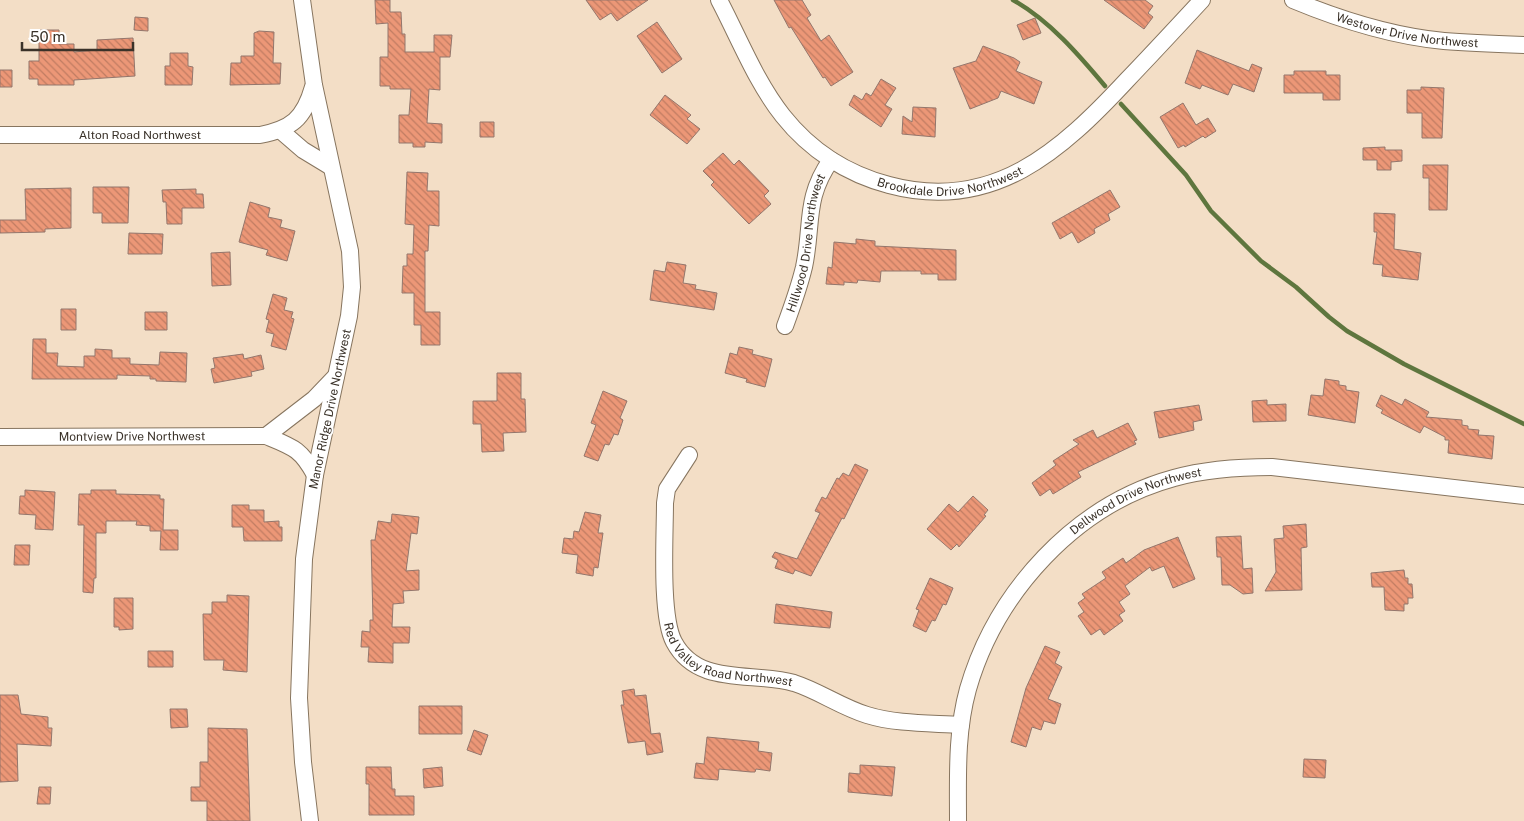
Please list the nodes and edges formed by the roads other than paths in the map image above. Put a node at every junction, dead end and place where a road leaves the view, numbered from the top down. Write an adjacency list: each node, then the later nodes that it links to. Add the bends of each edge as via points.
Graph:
1 (302, 0): 6 (street, Manor Ridge Drive Northwest)
2 (719, 0): 9 (street, Brookdale Drive Northwest, via 782,115 802,137)
3 (1202, 0): 9 (street, Brookdale Drive Northwest, via 1088,122 1057,148 1016,174 971,189 921,191 876,182)
4 (1293, 0): 5 (street, Westover Drive Northwest, via 1371,27 1407,35 1443,41)
5 (1524, 45)
6 (314, 85): 7 (street, Alton Road Northwest, via 308,104 297,120); 10 (street, Manor Ridge Drive Northwest)
7 (281, 131): 8 (street, Alton Road Northwest, via 260,135); 10 (street, via 303,150)
8 (0, 135)
9 (831, 160): 11 (street, Hillwood Drive Northwest, via 812,195 804,267)
10 (331, 167): 12 (street, Manor Ridge Drive Northwest, via 350,252 352,287)
11 (785, 326)
12 (336, 376): 13 (street, via 309,404); 16 (street, Manor Ridge Drive Northwest)
13 (266, 436): 14 (street, Montview Drive Northwest); 16 (street, Montview Drive Northwest, via 305,456)
14 (0, 437)
15 (690, 454): 18 (street, Red Valley Road Northwest, via 667,490 665,503 666,617 673,641 689,661 718,675 770,678 794,684 870,716)
16 (315, 476): 19 (street, Manor Ridge Drive Northwest, via 304,559 299,653 303,762)
17 (1524, 496): 18 (street, Dellwood Drive Northwest, via 1272,467 1201,472 1148,486 1111,504 1076,529 1048,553 1021,584 998,618 982,650 968,690)
18 (961, 725): 20 (street, Dellwood Drive Northwest)
19 (310, 821)
20 (958, 821)

